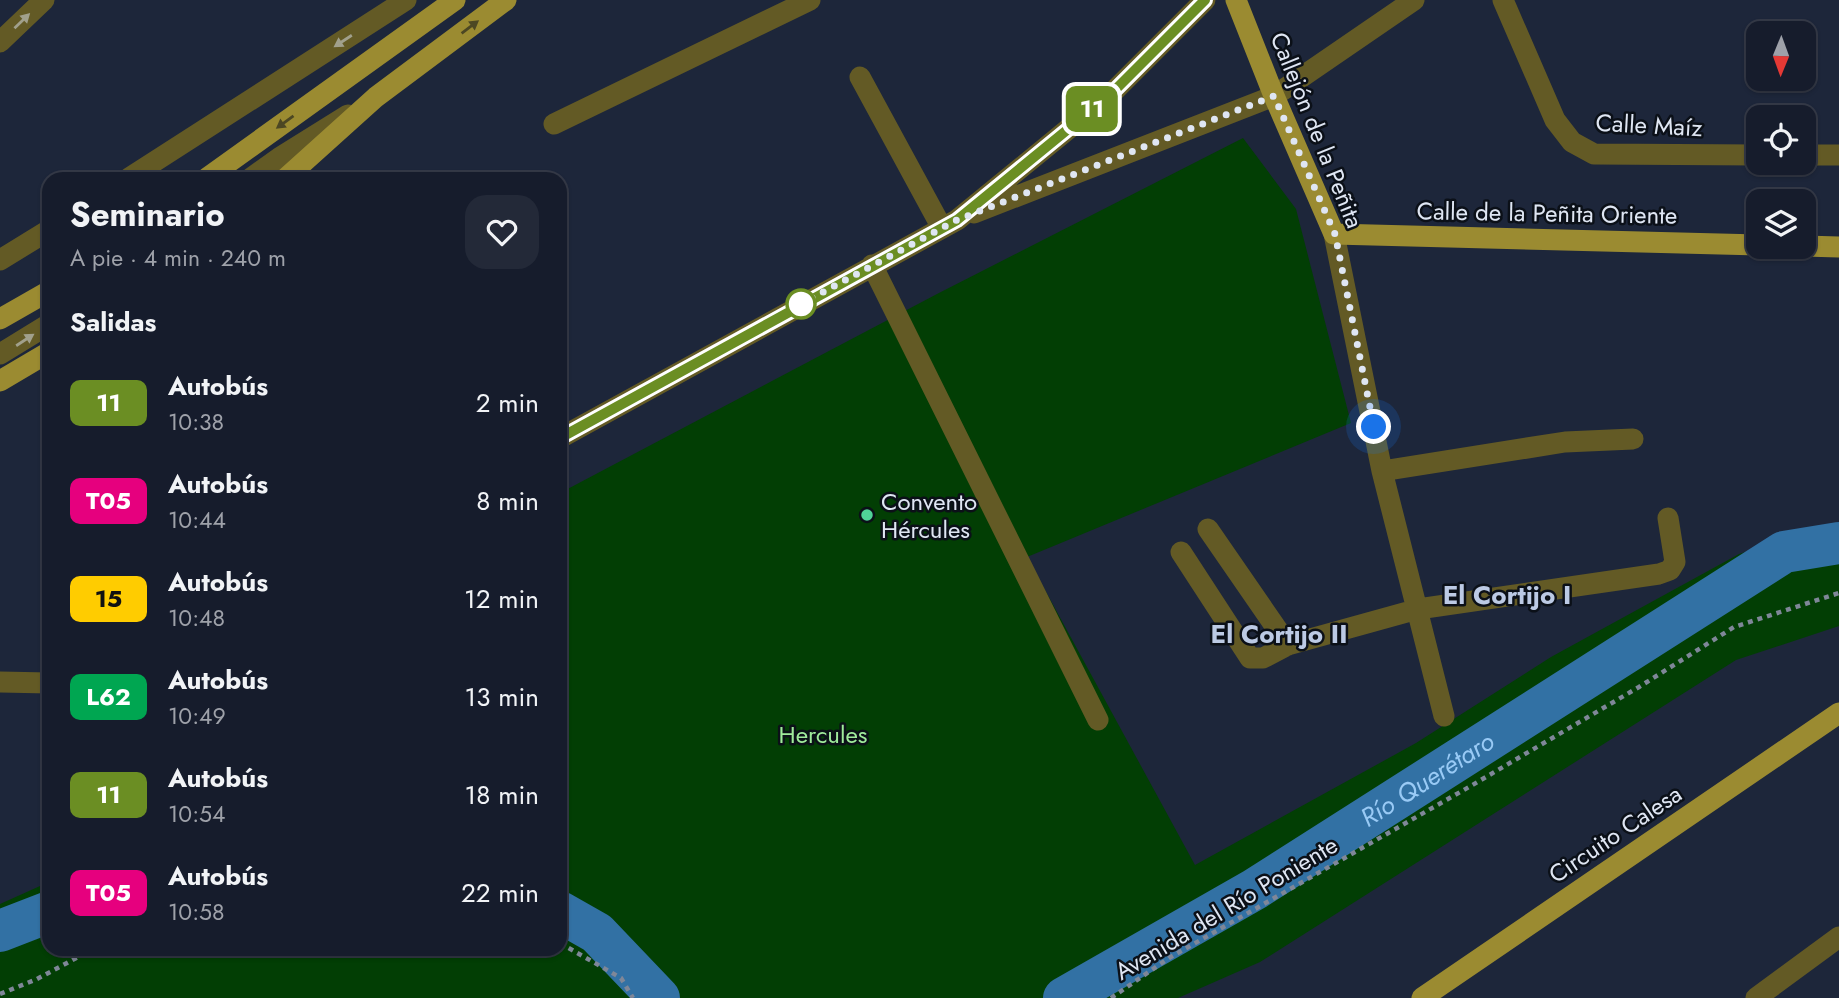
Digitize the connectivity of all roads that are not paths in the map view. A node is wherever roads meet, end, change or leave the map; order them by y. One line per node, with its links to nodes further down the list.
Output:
1 (44, 0): 10 (street, one-way to 1)
2 (406, 0): 18 (street, one-way to 18)
3 (456, 0): 19 (main road, one-way to 19)
4 (506, 0): 13 (main road, one-way to 4)
5 (810, 0): 14 (street)
6 (1205, 0): 22 (street)
7 (1236, 0): 12 (main road, Callejón de la Peñita)
8 (1414, 0): 12 (street)
9 (1503, 0): 15 (street, Calle Maíz)
10 (0, 42)
11 (860, 77): 22 (street)
12 (1274, 96): 22 (street); 24 (main road, Callejón de la Peñita)
13 (376, 97): 20 (street); 21 (main road)
14 (554, 124)
15 (1746, 155)
16 (1816, 155): 17 (street)
17 (1839, 155)
18 (138, 172)
19 (215, 172)
20 (259, 172)
21 (293, 172)
22 (949, 224): 29 (street)
23 (42, 234): 28 (street)
24 (1335, 234): 25 (main road, Calle de la Peñita Oriente); 38 (street, Callejón de la Peñita)
25 (1746, 245)
26 (1816, 246): 27 (main road)
27 (1839, 247)
28 (0, 260)
29 (872, 265): 36 (street); 48 (street)
30 (42, 295): 31 (main road)
31 (0, 319)
32 (42, 328): 33 (street, one-way to 32)
33 (0, 354)
34 (42, 356): 35 (main road)
35 (0, 381)
36 (567, 434)
37 (1633, 439): 38 (street)
38 (1382, 471): 42 (street, Callejón de la Peñita)
39 (1668, 518): 42 (street)
40 (1208, 528): 43 (street)
41 (1181, 552): 43 (street)
42 (1418, 609): 43 (street); 47 (street, Callejón de la Peñita)
43 (1288, 645)
44 (0, 682): 45 (street)
45 (42, 683)
46 (1839, 713): 50 (main road, Circuito Calesa)
47 (1444, 716)
48 (1098, 720)
49 (1839, 937): 51 (street)
50 (1422, 998)
51 (1756, 998)

